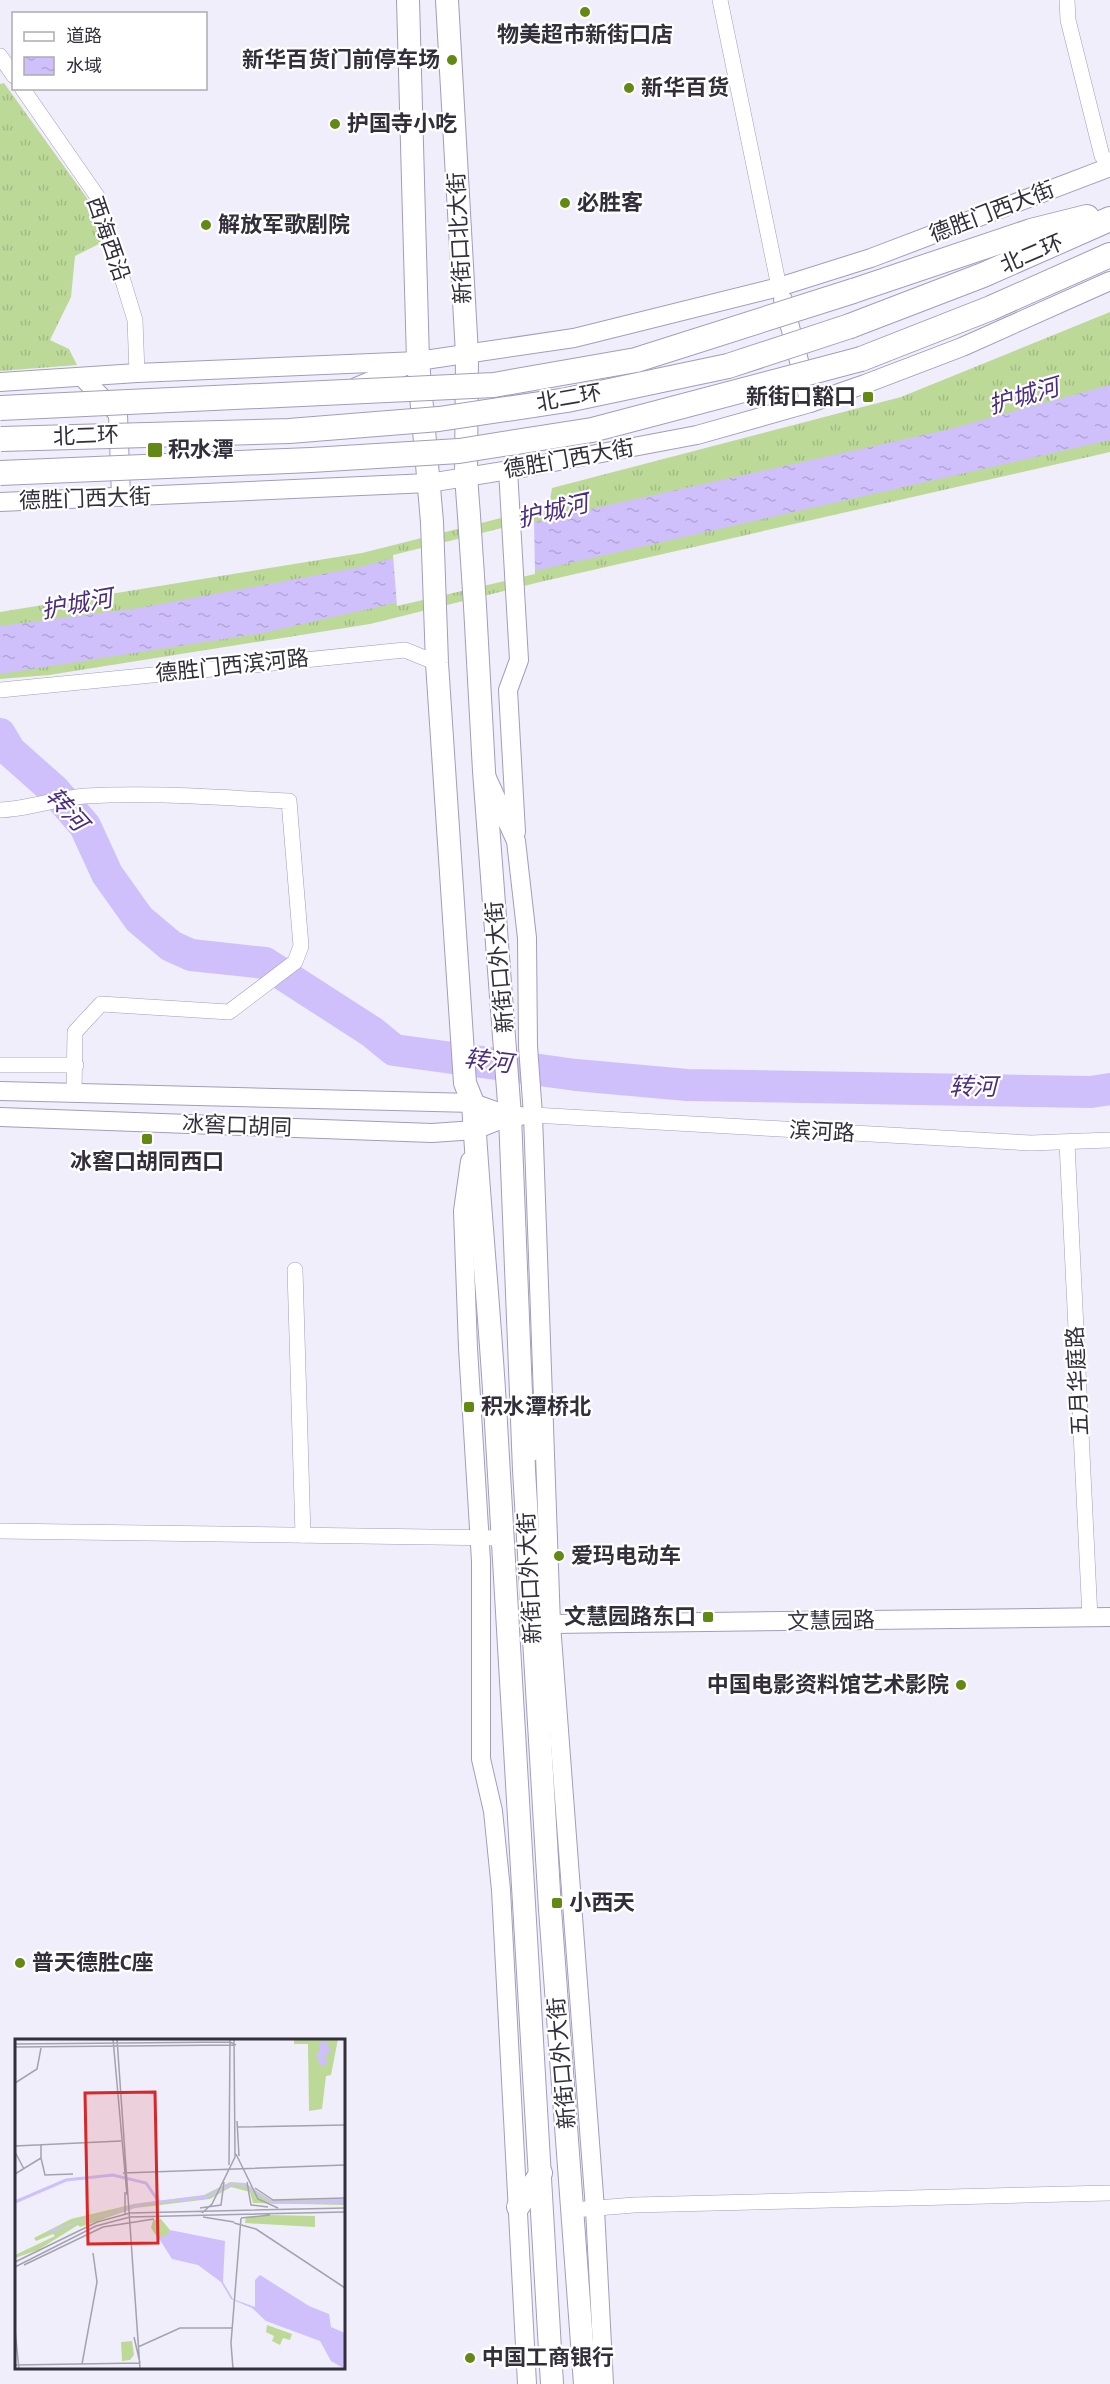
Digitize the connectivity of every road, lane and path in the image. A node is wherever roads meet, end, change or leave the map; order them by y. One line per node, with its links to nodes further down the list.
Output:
1 (408, 0): 15 (main road, 新街口北大街)
2 (447, 0): 14 (main road, 新街口北大街)
3 (720, 0): 13 (street)
4 (1067, 0): 8 (street)
5 (0, 56): 6 (street)
6 (12, 73)
7 (23, 90): 16 (street, 西海西沿)
8 (1110, 165): 13 (street, 德胜门西大街)
9 (1110, 211): 20 (highway, bridge)
10 (1110, 219): 23 (highway, 北二环, bridge)
11 (1110, 255): 25 (highway, 北二环, bridge)
12 (1110, 281): 19 (street, 德胜门西大街)
13 (779, 287): 14 (street, 德胜门西大街); 19 (street)
14 (466, 354): 15 (street, 德胜门西大街); 26 (main road, 新街口北大街)
15 (418, 361): 16 (street, 德胜门西大街); 21 (street, 德胜门西大街); 27 (main road, 新街口北大街)
16 (137, 373): 17 (street, 德胜门西大街)
17 (82, 376): 18 (street, 德胜门西大街); 21 (street)
18 (0, 382)
19 (810, 403): 24 (street, 德胜门西大街)
20 (0, 408)
21 (118, 414): 22 (street, 德胜门西大街); 28 (street)
22 (0, 420)
23 (0, 439)
24 (508, 470): 26 (street, 德胜门西大街); 34 (street, 新街口外大街)
25 (0, 473)
26 (466, 476): 27 (street, 德胜门西大街); 32 (main road, 新街口外大街, bridge)
27 (429, 483): 28 (street, 德胜门西大街); 30 (main road, 新街口外大街)
28 (121, 497): 29 (street, 德胜门西大街)
29 (0, 502)
30 (437, 663): 31 (street, 德胜门西滨河路); 41 (main road, 新街口外大街)
31 (0, 690)
32 (484, 771): 34 (street, 新街口外大街); 35 (main road, 新街口外大街)
33 (0, 810): 37 (street)
34 (516, 842): 35 (street, 新街口外大街)
35 (517, 1045): 38 (main road, 新街口外大街)
36 (0, 1065): 37 (street)
37 (76, 1065): 40 (street)
38 (520, 1087): 42 (main road, 新街口外大街); 43 (street, 新街口外大街)
39 (0, 1092): 40 (street, 冰窖口胡同)
40 (74, 1093): 41 (street, 冰窖口胡同)
41 (469, 1093): 42 (street, 冰窖口胡同); 45 (main road, 新街口外大街)
42 (510, 1116): 43 (street); 45 (street, 冰窖口胡同); 50 (main road, 新街口外大街)
43 (533, 1116): 47 (street, 滨河路); 49 (street, 新街口外大街)
44 (0, 1117): 45 (street, 冰窖口胡同)
45 (475, 1130): 53 (street, 新街口外大街); 54 (main road, 新街口外大街)
46 (1110, 1140): 47 (street, 滨河路)
47 (1067, 1143): 56 (street, 五月华庭路)
48 (295, 1270): 52 (street)
49 (544, 1401): 50 (main road); 57 (street, 新街口外大街)
50 (524, 1470): 61 (main road, 新街口外大街)
51 (0, 1531): 52 (street)
52 (303, 1535): 53 (street)
53 (479, 1538): 54 (street); 60 (street, 新街口外大街)
54 (502, 1538): 58 (main road, 新街口外大街)
55 (1110, 1617): 56 (street, 文慧园路)
56 (1090, 1618): 57 (street, 文慧园路)
57 (551, 1624): 61 (street, 新街口外大街)
58 (541, 2173): 60 (main road); 63 (main road, 新街口外大街)
59 (1110, 2193): 61 (street)
60 (518, 2208): 62 (street, 新街口外大街)
61 (584, 2209): 64 (main road, 新街口外大街); 65 (street, 新街口外大街)
62 (527, 2384)
63 (552, 2384)
64 (585, 2384)
65 (604, 2384)

